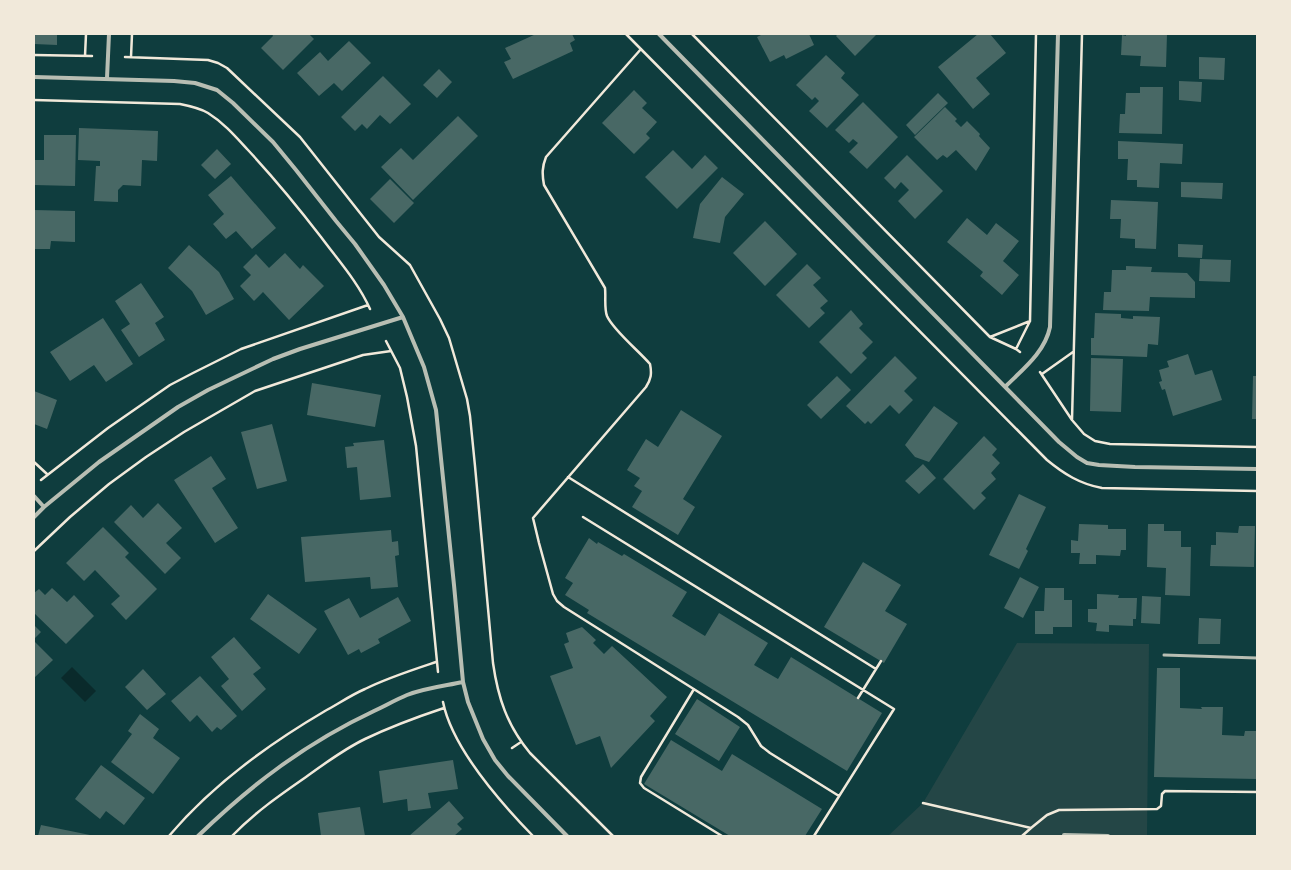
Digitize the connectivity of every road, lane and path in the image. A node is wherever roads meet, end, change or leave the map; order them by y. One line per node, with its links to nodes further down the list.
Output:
1 (86, 34): 11 (path)
2 (109, 34): 16 (street)
3 (132, 34): 14 (path)
4 (659, 34): 27 (street)
5 (692, 34): 21 (path)
6 (1036, 34): 20 (path)
7 (1058, 34): 27 (street)
8 (1082, 34): 25 (path)
9 (641, 49): 32 (path)
10 (34, 55): 11 (path)
11 (85, 56): 12 (path)
12 (92, 56)
13 (125, 57): 14 (path)
14 (131, 57): 51 (path)
15 (34, 77): 16 (street)
16 (107, 78): 19 (street)
17 (34, 100): 18 (path)
18 (370, 309)
19 (403, 318): 35 (street); 45 (street)
20 (1030, 321): 21 (path); 23 (path)
21 (990, 337): 23 (path)
22 (386, 342): 24 (path)
23 (1016, 349): 26 (path)
24 (391, 351): 38 (path); 41 (path)
25 (1074, 351): 28 (path); 28 (path)
26 (1020, 352)
27 (1006, 386): 31 (street)
28 (1072, 420): 29 (path)
29 (1257, 447)
30 (34, 462): 33 (path)
31 (1257, 469)
32 (568, 477): 43 (path); 46 (path)
33 (41, 480)
34 (34, 496): 35 (street)
35 (44, 507): 36 (street)
36 (34, 517)
37 (583, 517): 47 (path)
38 (34, 551)
39 (1164, 655): 40 (lane)
40 (1257, 658)
41 (436, 662): 44 (path); 60 (path)
42 (881, 662): 43 (path)
43 (876, 669): 47 (path)
44 (438, 672)
45 (463, 682): 61 (street); 64 (street)
46 (694, 689): 56 (path); 66 (path)
47 (863, 690): 48 (path); 56 (path)
48 (858, 698)
49 (443, 702): 50 (path)
50 (444, 708): 54 (path); 62 (path)
51 (521, 742): 52 (path); 65 (path)
52 (512, 748)
53 (484, 767): 54 (path)
54 (478, 772): 63 (path)
55 (1257, 792): 58 (path)
56 (839, 796): 67 (path)
57 (923, 803): 58 (path)
58 (1031, 828): 68 (path)
59 (1064, 835): 69 (street)
60 (168, 836)
61 (198, 836)
62 (232, 836)
63 (533, 836)
64 (567, 836)
65 (613, 836)
66 (722, 836)
67 (814, 836)
68 (1022, 836)
69 (1108, 836)

